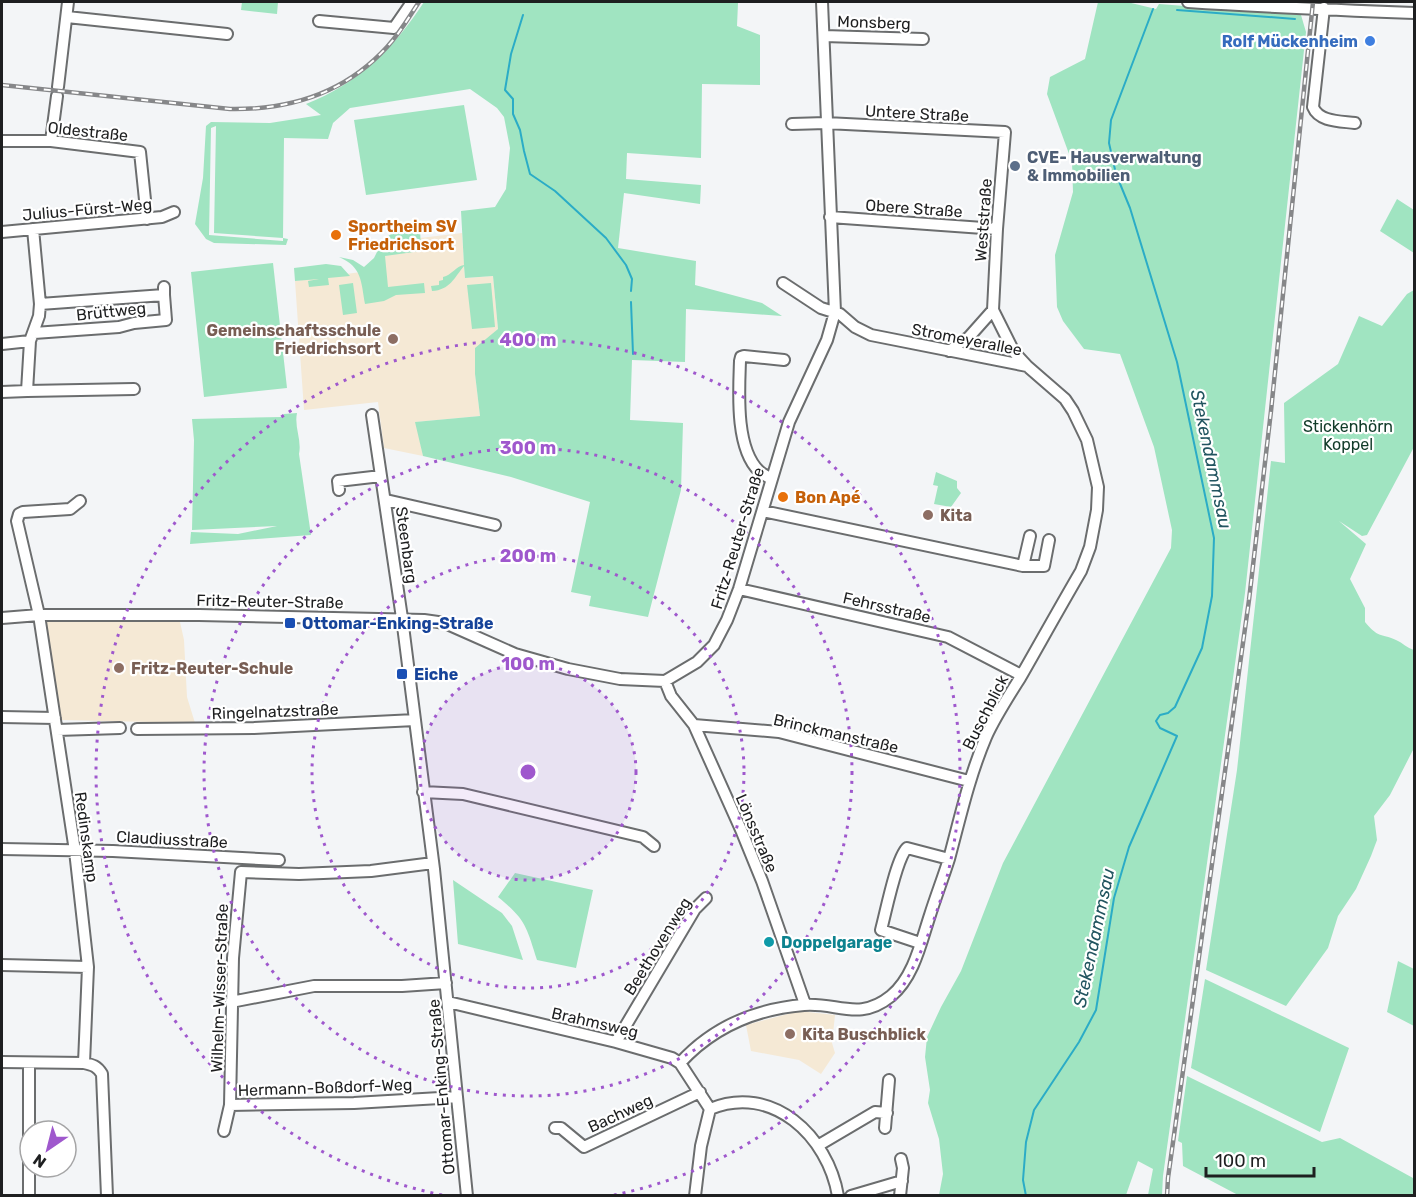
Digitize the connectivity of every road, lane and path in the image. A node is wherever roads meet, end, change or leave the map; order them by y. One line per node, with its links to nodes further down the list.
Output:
1 (68, 2): 7 (street)
2 (412, 2): 8 (street)
3 (822, 2): 10 (street, Fritz-Reuter-Straße)
4 (1188, 2): 5 (street)
5 (1327, 6): 6 (street); 13 (street)
6 (1414, 13)
7 (66, 17): 9 (street); 17 (street)
8 (319, 21)
9 (227, 34)
10 (824, 36): 11 (street, Monsberg); 12 (street, Fritz-Reuter-Straße)
11 (923, 39)
12 (826, 123): 14 (street, Untere Straße); 15 (street, Untere Straße); 19 (street, Fritz-Reuter-Straße)
13 (1355, 123)
14 (792, 124)
15 (1005, 132): 22 (street, Weststraße)
16 (2, 141): 17 (street, Oldestraße)
17 (51, 141): 20 (street, Oldestraße)
18 (174, 212): 20 (street, Julius-Fürst-Weg)
19 (830, 217): 22 (street, Obere Straße); 27 (street, Fritz-Reuter-Straße)
20 (147, 219): 21 (street, Julius-Fürst-Weg)
21 (33, 229): 23 (street, Julius-Fürst-Weg); 25 (street)
22 (996, 229): 26 (street, Weststraße)
23 (2, 232)
24 (783, 283): 27 (street, Stromeyerallee)
25 (40, 304): 28 (street); 28 (street, Brüttweg)
26 (993, 310): 30 (street); 32 (street, Weststraße)
27 (835, 312): 30 (street, Stromeyerallee); 38 (street, Fritz-Reuter-Straße)
28 (32, 337): 29 (street); 34 (street)
29 (2, 344)
30 (949, 351): 32 (street, Stromeyerallee)
31 (783, 360): 38 (street)
32 (1028, 366): 48 (street, Stromeyerallee)
33 (134, 389): 34 (street)
34 (27, 391): 35 (street)
35 (2, 392)
36 (372, 415): 37 (street, Steenbarg)
37 (381, 476): 39 (street); 40 (street, Steenbarg)
38 (771, 479): 42 (street, Fritz-Reuter-Straße)
39 (339, 490)
40 (386, 500): 43 (street); 51 (street, Steenbarg)
41 (80, 501): 49 (street, Redinskamp)
42 (763, 511): 46 (street); 47 (street, Fritz-Reuter-Straße)
43 (495, 525)
44 (1030, 536): 46 (street)
45 (1049, 540): 46 (street)
46 (1023, 566)
47 (739, 589): 52 (street, Fehrsstraße); 53 (street, Fritz-Reuter-Straße)
48 (1070, 589): 52 (street, Buschblick)
49 (39, 615): 50 (street, Fritz-Reuter-Straße); 51 (street, Fritz-Reuter-Straße); 55 (street, Redinskamp)
50 (2, 618)
51 (402, 618): 53 (street, Fritz-Reuter-Straße); 56 (street, Ottomar-Enking-Straße)
52 (1021, 675): 61 (street, Buschblick)
53 (665, 681): 57 (street, Lönsstraße)
54 (2, 717): 55 (street)
55 (55, 718): 60 (street, Redinskamp)
56 (415, 720): 59 (street, Ringelnatzstraße); 62 (street, Ottomar-Enking-Straße)
57 (694, 724): 61 (street, Brinckmanstraße); 76 (street, Lönsstraße)
58 (120, 728): 60 (street)
59 (137, 729)
60 (57, 730): 65 (street, Redinskamp)
61 (969, 781): 66 (street, Buschblick)
62 (423, 792): 63 (street); 67 (street, Ottomar-Enking-Straße)
63 (654, 846)
64 (2, 849): 65 (street, Claudiusstraße)
65 (75, 851): 68 (street, Claudiusstraße); 72 (street, Redinskamp)
66 (949, 859): 70 (street, Buschblick); 70 (street)
67 (433, 863): 68 (street); 73 (street, Ottomar-Enking-Straße)
68 (269, 873): 74 (street, Wilhelm-Wisser-Straße)
69 (706, 898): 77 (street, Beethovenweg)
70 (920, 943): 76 (street, Buschblick)
71 (2, 965): 72 (street)
72 (88, 967): 80 (street, Redinskamp)
73 (446, 983): 74 (street); 75 (street, Ottomar-Enking-Straße)
74 (231, 1002): 85 (street, Wilhelm-Wisser-Straße)
75 (448, 1002): 77 (street, Brahmsweg); 84 (street, Ottomar-Enking-Straße)
76 (805, 1004): 81 (street, Buschblick)
77 (616, 1042): 81 (street, Brahmsweg)
78 (2, 1062): 79 (street)
79 (30, 1063): 80 (street); 94 (street)
80 (84, 1063): 95 (street)
81 (680, 1063): 83 (street)
82 (889, 1080): 87 (street)
83 (700, 1092): 86 (street); 88 (street, Bachweg)
84 (457, 1097): 85 (street, Hermann-Boßdorf-Weg); 96 (street, Ottomar-Enking-Straße)
85 (230, 1105): 90 (street, Wilhelm-Wisser-Straße)
86 (710, 1109): 91 (street); 97 (street)
87 (887, 1113): 89 (street); 91 (street)
88 (555, 1128)
89 (885, 1128)
90 (224, 1131)
91 (819, 1145): 98 (street)
92 (901, 1159): 93 (street)
93 (902, 1181): 99 (street); 100 (street)
94 (29, 1196)
95 (107, 1196)
96 (467, 1196)
97 (695, 1196)
98 (838, 1196)
99 (851, 1196)
100 (900, 1196)

